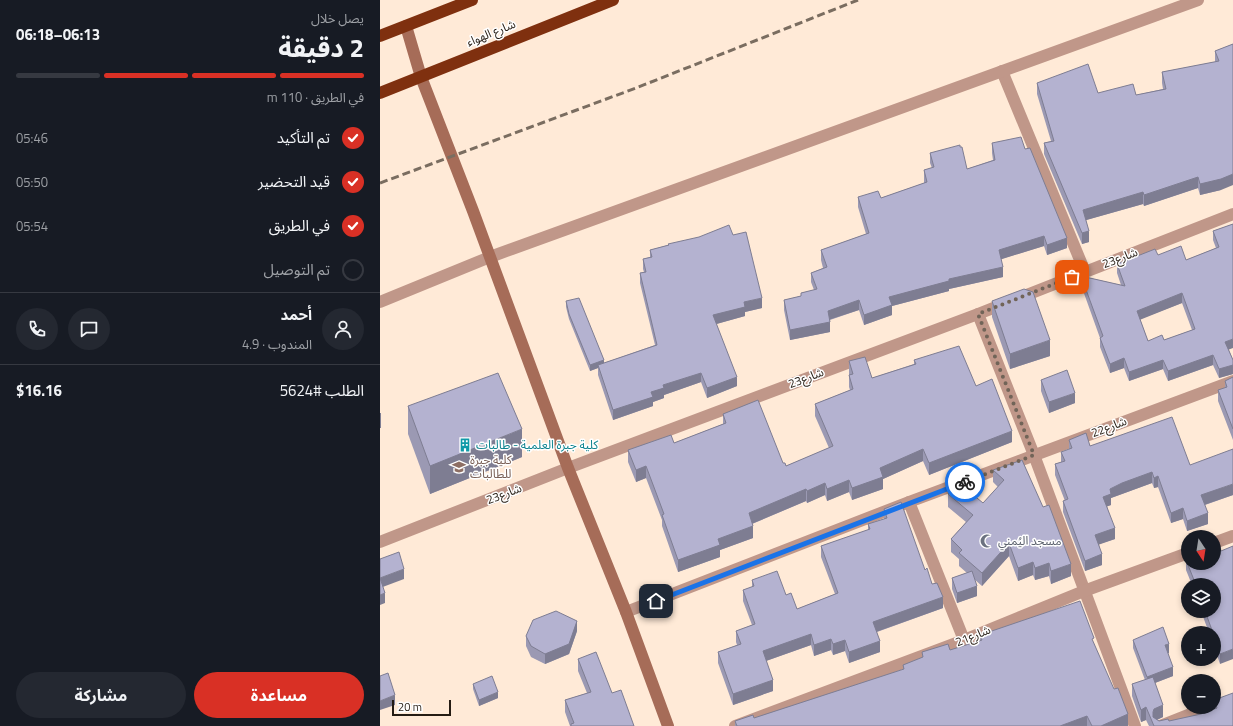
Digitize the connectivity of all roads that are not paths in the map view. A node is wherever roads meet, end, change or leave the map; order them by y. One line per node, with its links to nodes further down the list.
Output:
1 (472, 0): 4 (highway)
2 (613, 0): 7 (highway, شارع الهواء)
3 (1198, 0): 6 (street)
4 (406, 26): 5 (highway); 7 (street)
5 (380, 36)
6 (1002, 71): 10 (street); 11 (street)
7 (421, 76): 8 (highway, شارع الهواء); 10 (street)
8 (380, 92)
9 (1233, 214): 11 (street, شارع23)
10 (490, 257): 12 (street); 16 (street)
11 (1085, 272): 13 (street, شارع23)
12 (380, 302)
13 (978, 314): 15 (street); 16 (street, شارع23)
14 (1233, 381): 15 (street, شارع22)
15 (1034, 455): 17 (street, شارع22); 22 (street)
16 (568, 468): 20 (street, شارع23); 23 (street)
17 (909, 502): 23 (street, شارع22); 24 (street)
18 (1233, 536): 19 (street)
19 (1221, 540)
20 (380, 542)
21 (1181, 556): 22 (street, شارع21)
22 (1084, 591): 24 (street, شارع21); 28 (street)
23 (626, 612): 26 (street)
24 (964, 640): 27 (street, شارع21)
25 (1190, 714): 29 (street)
26 (668, 726)
27 (736, 726)
28 (1135, 726)
29 (1160, 726)

